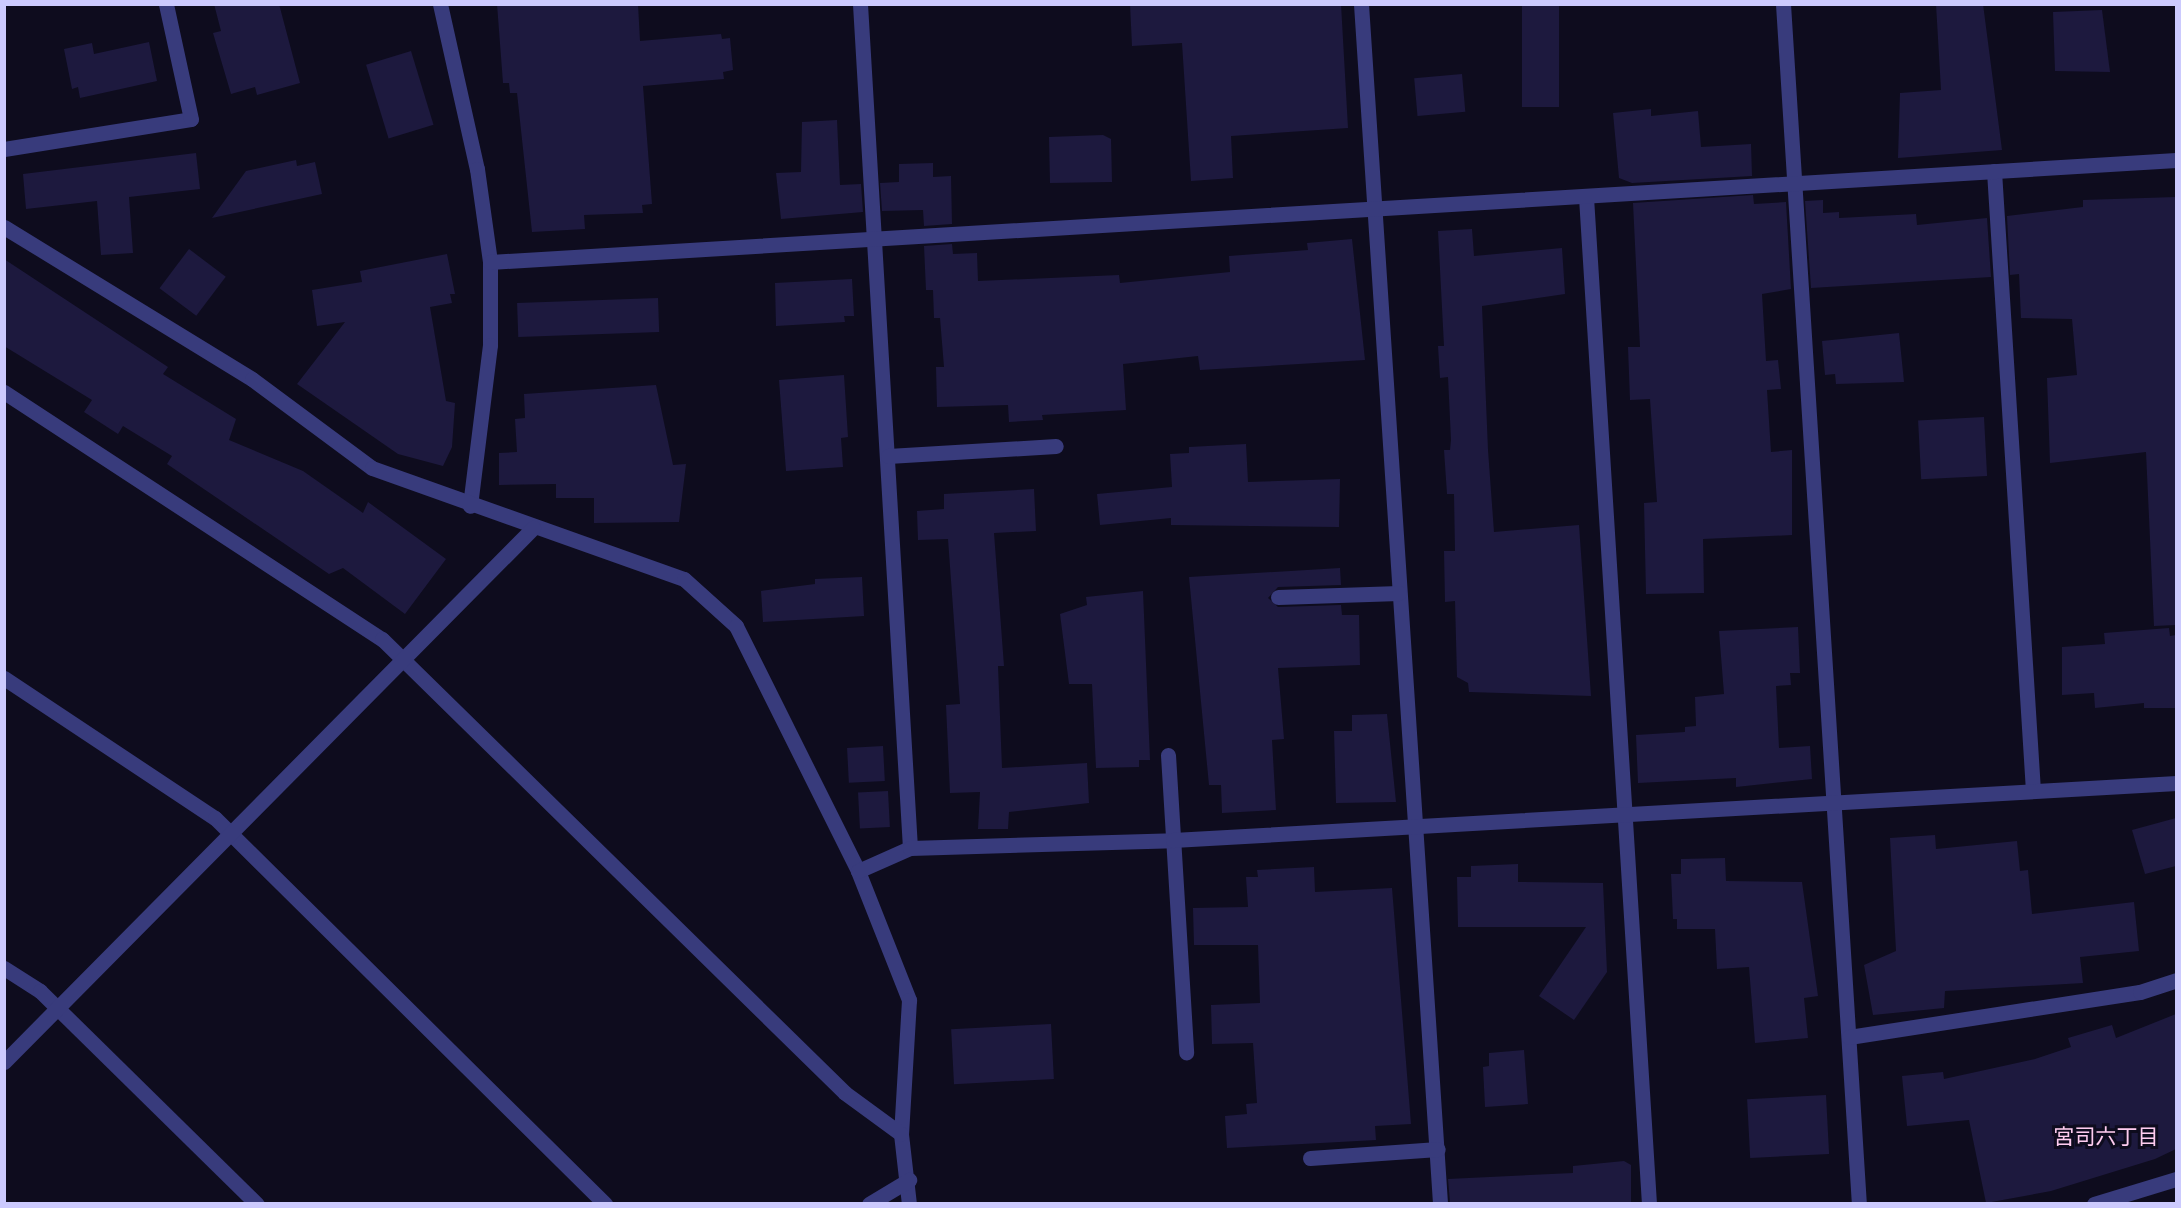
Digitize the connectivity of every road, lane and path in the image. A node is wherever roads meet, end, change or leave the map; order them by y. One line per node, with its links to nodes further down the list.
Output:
1 (166, 4): 6 (street)
2 (440, 4): 14 (street)
3 (860, 4): 13 (street)
4 (1362, 4): 11 (street)
5 (1783, 4): 9 (street)
6 (4, 149)
7 (2176, 160): 8 (street)
8 (1994, 171): 9 (street); 26 (street)
9 (1794, 186): 10 (street); 27 (street)
10 (1586, 197): 11 (street); 28 (street)
11 (1375, 210): 13 (street); 20 (street)
12 (4, 227): 18 (street)
13 (874, 238): 14 (street); 17 (street)
14 (490, 262): 18 (street)
15 (4, 392): 22 (street)
16 (1056, 446): 17 (street)
17 (888, 456): 32 (street)
18 (470, 506): 19 (street)
19 (532, 528): 22 (street); 33 (street)
20 (1399, 593): 21 (street); 29 (street)
21 (1278, 597)
22 (402, 658): 30 (street); 40 (street)
23 (4, 678): 30 (street)
24 (1168, 755): 31 (street)
25 (2176, 783): 26 (street)
26 (2033, 791): 27 (street)
27 (1835, 802): 28 (street); 37 (street)
28 (1624, 814): 29 (street); 50 (street)
29 (1416, 827): 31 (street); 41 (street)
30 (231, 834): 36 (street); 46 (street)
31 (1173, 840): 32 (street); 38 (street)
32 (910, 848): 33 (street)
33 (858, 871): 40 (street)
34 (4, 968): 36 (street)
35 (2176, 980): 37 (street)
36 (59, 1010): 39 (street); 45 (street)
37 (1849, 1037): 51 (street)
38 (1186, 1052)
39 (4, 1062)
40 (901, 1134): 44 (street)
41 (1438, 1149): 42 (street); 49 (street)
42 (1310, 1158)
43 (2176, 1179): 52 (street)
44 (909, 1180): 47 (street); 48 (street)
45 (257, 1203)
46 (605, 1203)
47 (869, 1203)
48 (909, 1203)
49 (1440, 1203)
50 (1649, 1203)
51 (1859, 1203)
52 (2094, 1203)

